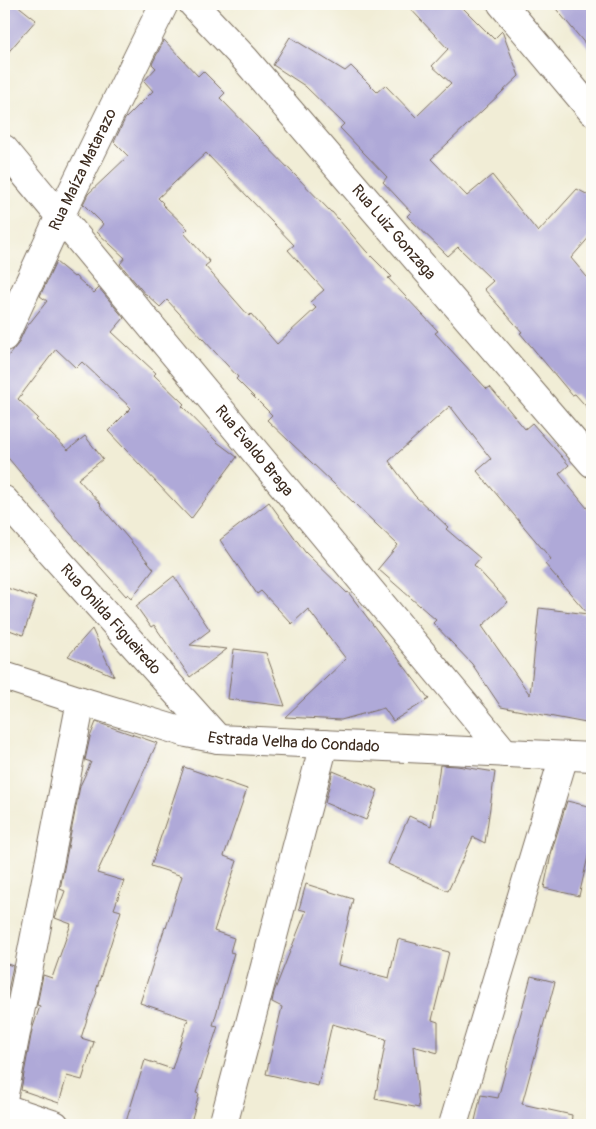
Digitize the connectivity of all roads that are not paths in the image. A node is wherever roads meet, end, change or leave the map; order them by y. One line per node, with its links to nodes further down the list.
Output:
1 (164, 4): 6 (street, Rua Maíza Matarazo)
2 (193, 4): 8 (street, Rua Luiz Gonzaga)
3 (502, 4): 4 (street)
4 (592, 111)
5 (4, 150): 6 (street, Rua Evaldo Braga)
6 (60, 216): 7 (street, Rua Maíza Matarazo); 14 (street, Rua Evaldo Braga)
7 (4, 337)
8 (592, 463)
9 (4, 500): 12 (street, Rua Onilda Figueiredo)
10 (4, 676): 11 (street, Estrada Velha do Condado)
11 (82, 701): 12 (street, Estrada Velha do Condado); 17 (street)
12 (218, 739): 13 (street, Estrada Velha do Condado)
13 (324, 744): 14 (street, Estrada Velha do Condado); 20 (street)
14 (505, 753): 15 (street, Estrada Velha do Condado)
15 (564, 756): 16 (street, Estrada Velha do Condado); 21 (street)
16 (592, 757)
17 (4, 1094)
18 (4, 1108): 19 (street)
19 (55, 1125)
20 (223, 1125)
21 (453, 1125)

